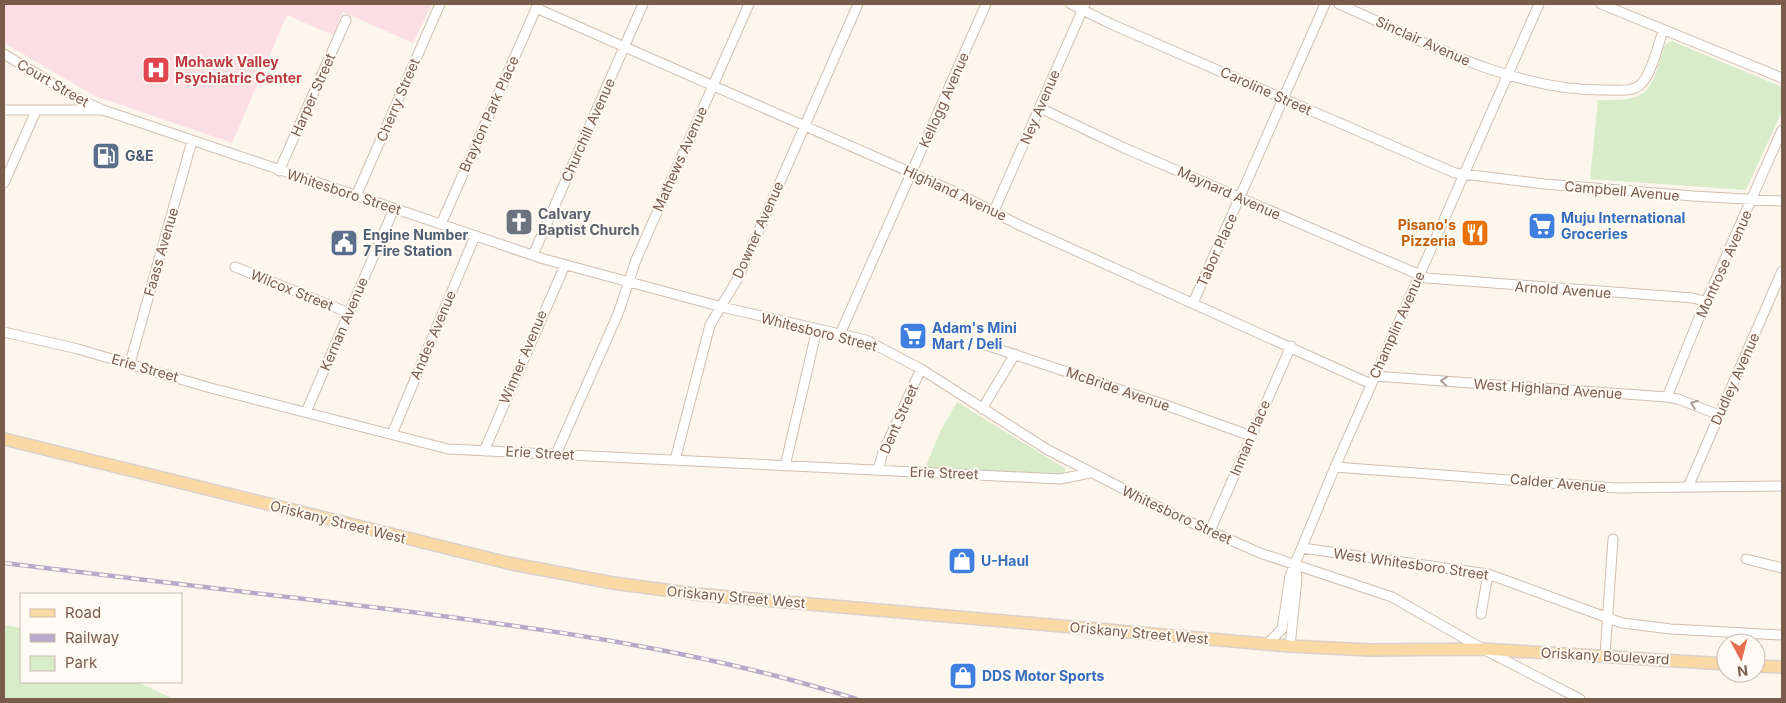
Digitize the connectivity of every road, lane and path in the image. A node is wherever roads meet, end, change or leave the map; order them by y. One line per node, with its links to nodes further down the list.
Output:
1 (440, 4): 32 (street, Cherry Street)
2 (643, 4): 15 (street, Churchill Avenue)
3 (749, 4): 19 (street, Mathews Avenue)
4 (858, 4): 25 (street, Downer Avenue)
5 (986, 4): 29 (street, Kellogg Avenue)
6 (1071, 4): 12 (street, Caroline Street)
7 (1325, 4): 20 (street, Tabor Place)
8 (1339, 4): 17 (street, Sinclair Avenue)
9 (1539, 4): 17 (street, Champlin Avenue)
10 (1601, 4): 14 (street)
11 (537, 6): 15 (street, Highland Avenue); 38 (street, Brayton Park Place)
12 (1084, 7): 20 (street, Caroline Street); 21 (street, Ney Avenue)
13 (346, 20): 28 (street, Harper Street)
14 (1663, 30): 17 (street, Sinclair Avenue); 18 (street)
15 (625, 46): 19 (street, Highland Avenue); 40 (street, Churchill Avenue)
16 (4, 54): 23 (street, Court Street)
17 (1508, 75): 30 (street, Champlin Avenue)
18 (1782, 78)
19 (712, 86): 25 (street, Highland Avenue); 45 (street, Mathews Avenue)
20 (1284, 99): 30 (street, Caroline Street); 33 (street, Tabor Place)
21 (1040, 108): 33 (street, Maynard Avenue); 37 (street, Ney Avenue)
22 (4, 110): 24 (street, Whitesboro Street)
23 (103, 110): 24 (street, Whitesboro Street); 27 (street, Whitesboro Street)
24 (36, 111): 31 (street)
25 (804, 126): 29 (street, Highland Avenue); 48 (street, Downer Avenue)
26 (1782, 130): 34 (street, Montrose Avenue)
27 (192, 141): 28 (street, Whitesboro Street); 56 (street, Faass Avenue)
28 (279, 171): 32 (street, Whitesboro Street)
29 (912, 172): 37 (street, Highland Avenue); 52 (street, Kellogg Avenue)
30 (1463, 175): 34 (street, Campbell Avenue); 44 (street, Champlin Avenue)
31 (4, 183)
32 (356, 196): 36 (street, Whitesboro Street)
33 (1240, 198): 44 (street, Maynard Avenue); 47 (street, Tabor Place)
34 (1753, 200): 35 (street, Campbell Avenue); 46 (street, Montrose Avenue)
35 (1782, 201)
36 (394, 209): 38 (street, Whitesboro Street); 49 (street, Kernan Avenue)
37 (994, 211): 47 (street, Highland Avenue)
38 (441, 224): 39 (street, Whitesboro Street)
39 (475, 236): 40 (street, Whitesboro Street); 63 (street, Andes Avenue)
40 (533, 256): 41 (street, Whitesboro Street)
41 (565, 265): 45 (street, Whitesboro Street); 66 (street, Winner Avenue)
42 (235, 267): 49 (street, Wilcox Street)
43 (1782, 274): 62 (street, Dudley Avenue)
44 (1419, 276): 46 (street, Arnold Avenue); 58 (street, Champlin Avenue)
45 (629, 283): 48 (street, Whitesboro Street); 67 (street, Mathews Avenue)
46 (1707, 302): 59 (street, Montrose Avenue)
47 (1193, 303): 54 (street, Highland Avenue)
48 (722, 307): 50 (street, Whitesboro Street); 68 (street, Downer Avenue)
49 (349, 313): 61 (street, Kernan Avenue)
50 (817, 329): 52 (street, Whitesboro Street); 69 (street)
51 (4, 332): 56 (street, Erie Street)
52 (840, 334): 57 (street, Whitesboro Street)
53 (984, 344): 55 (street, McBride Avenue)
54 (1290, 346): 58 (street, Highland Avenue); 64 (street, Inman Place)
55 (1015, 354): 60 (street); 64 (street, McBride Avenue)
56 (130, 363): 61 (street, Erie Street)
57 (921, 369): 60 (street, Whitesboro Street); 71 (street, Dent Street)
58 (1373, 380): 59 (street, West Highland Avenue, one-way to 58); 70 (street, Champlin Avenue)
59 (1668, 397): 62 (street, West Highland Avenue, one-way to 59)
60 (982, 409): 72 (street, Whitesboro Street)
61 (306, 412): 63 (street, Erie Street)
62 (1719, 415): 74 (street, Dudley Avenue)
63 (392, 434): 66 (street, Erie Street)
64 (1251, 436): 75 (street, Inman Place)
65 (4, 439): 85 (main road, Oriskany Street West)
66 (484, 451): 67 (street, Erie Street)
67 (556, 454): 68 (street, Erie Street)
68 (675, 460): 69 (street, Erie Street)
69 (786, 466): 71 (street, Erie Street)
70 (1334, 467): 74 (street, Calder Avenue); 77 (street, Champlin Avenue)
71 (878, 470): 72 (street, Erie Street)
72 (1090, 473): 75 (street, Whitesboro Street)
73 (1782, 486): 74 (street, Calder Avenue)
74 (1688, 487)
75 (1210, 531): 79 (street, Whitesboro Street)
76 (1613, 539): 83 (street)
77 (1302, 548): 79 (street, Champlin Avenue); 81 (street, West Whitesboro Street)
78 (1746, 559): 80 (street)
79 (1295, 565): 85 (street, Champlin Avenue); 86 (street, Champlin Avenue); 87 (street, Whitesboro Street)
80 (1782, 568)
81 (1488, 574): 82 (street); 83 (street, West Whitesboro Street)
82 (1481, 614)
83 (1608, 619): 84 (street, West Whitesboro Street); 88 (street)
84 (1782, 635)
85 (1267, 644): 86 (main road, Oriskany Street West)
86 (1290, 646): 87 (main road, Oriskany Street West)
87 (1483, 649): 88 (main road, Oriskany Boulevard); 92 (street, Whitesboro Street)
88 (1605, 655): 89 (main road, Oriskany Boulevard)
89 (1716, 663)
90 (1766, 666): 91 (main road)
91 (1782, 667)
92 (1580, 699)

